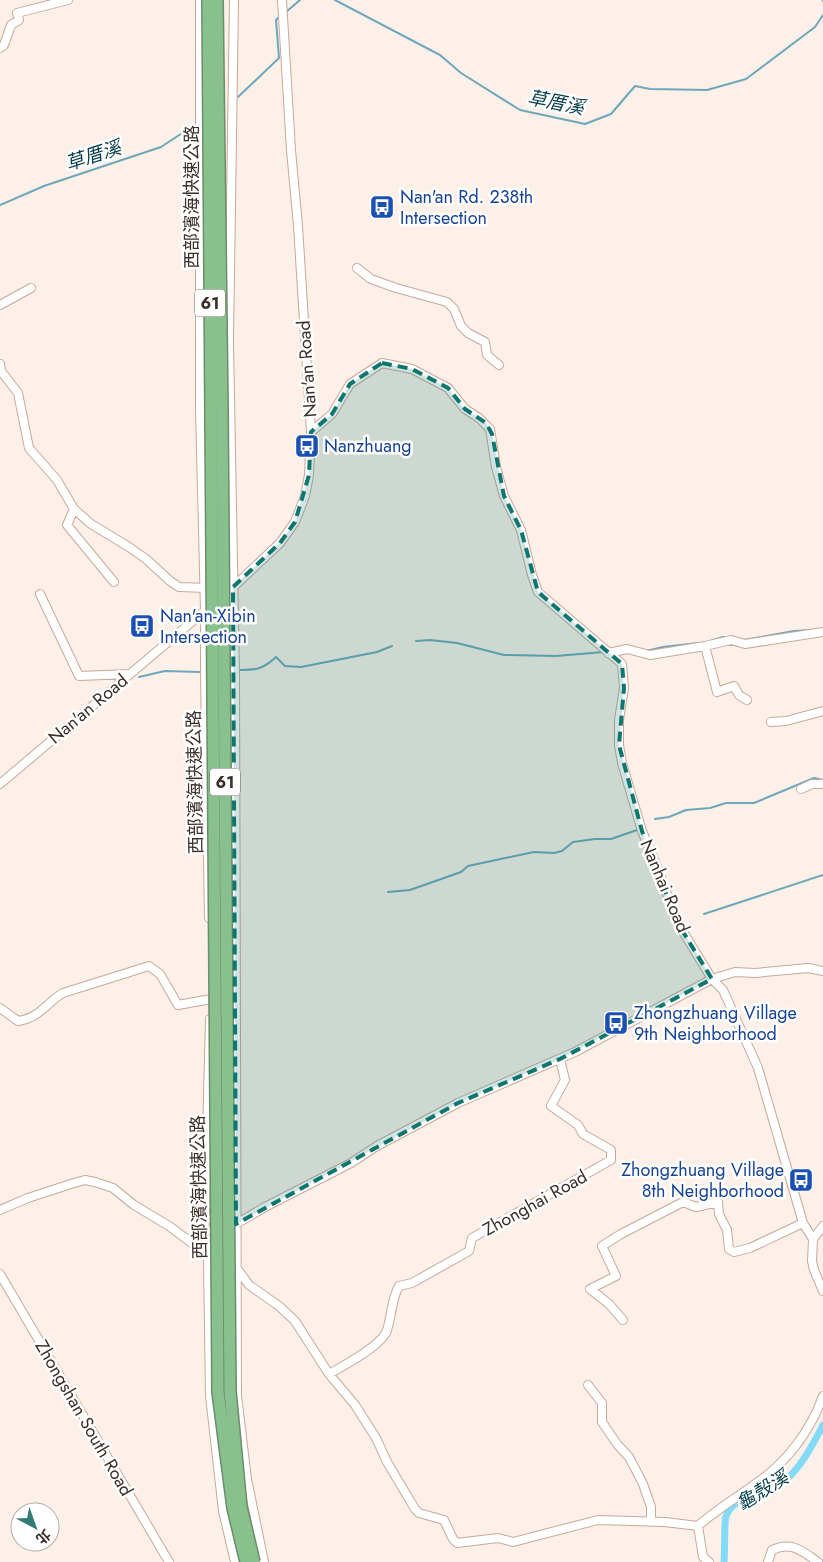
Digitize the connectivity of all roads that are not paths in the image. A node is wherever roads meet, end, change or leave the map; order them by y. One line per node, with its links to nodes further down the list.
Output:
1 (68, 0): 7 (street)
2 (200, 0): 17 (street)
3 (208, 0): 52 (highway, 西部濱海快速公路 / 61, bridge)
4 (217, 0): 53 (highway, 西部濱海快速公路 / 61, bridge)
5 (234, 0): 16 (street)
6 (282, 0): 13 (street, Nan'an Road)
7 (0, 48)
8 (357, 268): 12 (street)
9 (31, 288): 10 (street)
10 (0, 305)
11 (0, 364): 14 (street)
12 (499, 365)
13 (310, 432): 16 (street, Nan'an Road); 22 (street, Nanhai Road)
14 (74, 509): 15 (street); 17 (street)
15 (114, 582)
16 (233, 587): 17 (street); 19 (street, Nan'an Road); 37 (street)
17 (205, 588): 19 (street)
18 (40, 594): 23 (street)
19 (206, 610): 23 (street, Nan'an Road); 32 (street)
20 (823, 632): 21 (street)
21 (705, 646): 22 (street); 24 (street)
22 (608, 653): 31 (street, Nanhai Road)
23 (129, 674): 27 (street, Nan'an Road)
24 (746, 700)
25 (823, 711): 26 (street)
26 (771, 722)
27 (0, 784)
28 (823, 784): 29 (street)
29 (801, 789)
30 (823, 971): 31 (street)
31 (712, 979): 34 (street); 36 (street, Nanhai Road)
32 (210, 998): 33 (street); 40 (street)
33 (0, 1008)
34 (560, 1059): 37 (street); 45 (street, Zhonghai Road)
35 (0, 1210): 40 (street)
36 (803, 1223): 39 (street, Nanhai Road); 44 (street)
37 (236, 1224): 40 (street); 41 (street)
38 (823, 1226): 39 (street)
39 (813, 1240): 43 (street, Nanhai Road)
40 (204, 1252): 41 (street); 51 (street)
41 (236, 1267): 45 (street); 54 (street)
42 (0, 1274): 50 (street, Zhongshan South Road)
43 (823, 1291)
44 (623, 1320)
45 (329, 1374): 48 (street)
46 (588, 1385): 48 (street)
47 (823, 1396): 49 (street)
48 (651, 1522): 49 (street)
49 (698, 1526): 55 (street)
50 (169, 1562)
51 (235, 1562)
52 (246, 1562)
53 (254, 1562)
54 (264, 1562)
55 (709, 1562)
56 (768, 1562): 57 (street)
57 (818, 1562)

